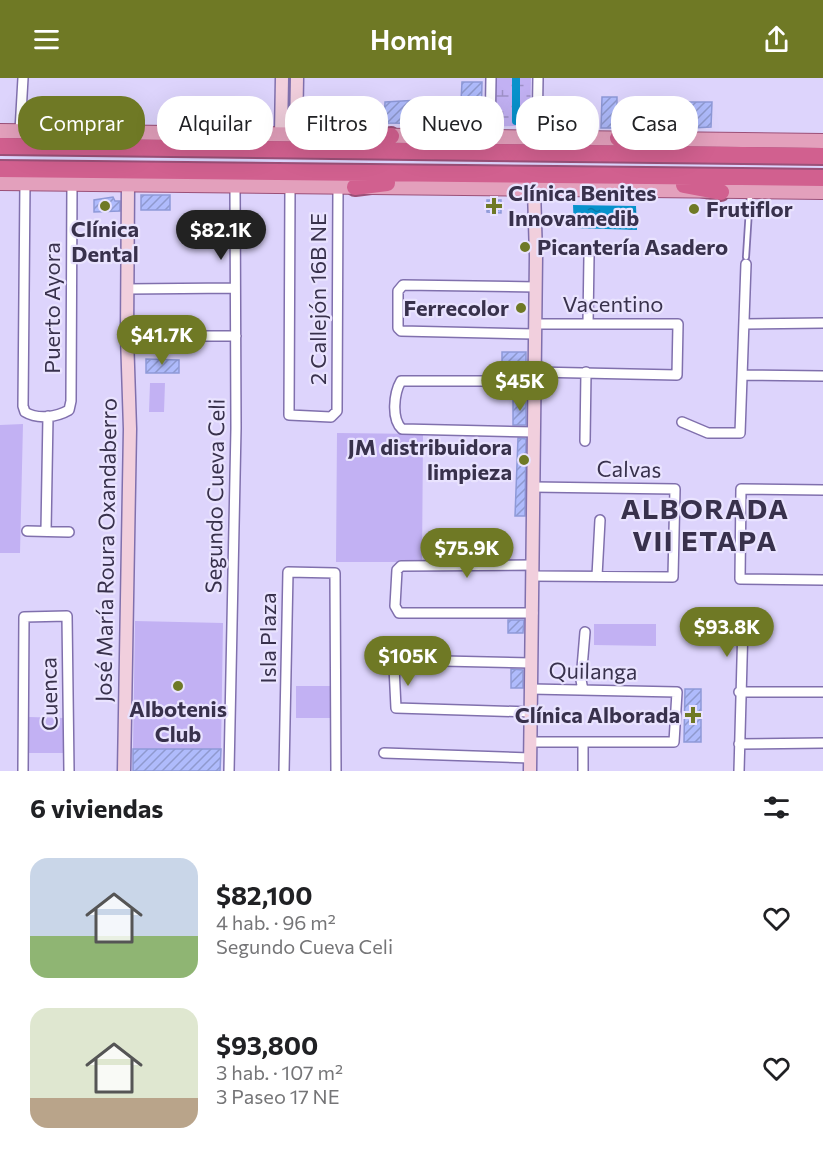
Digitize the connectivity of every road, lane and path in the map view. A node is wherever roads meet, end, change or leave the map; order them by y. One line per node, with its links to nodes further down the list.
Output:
1 (23, 78): 6 (street)
2 (282, 78): 13 (street)
3 (297, 78): 7 (street)
4 (491, 78): 8 (street)
5 (538, 78): 9 (street)
6 (22, 96)
7 (297, 96)
8 (490, 96)
9 (538, 96)
10 (0, 131): 11 (main road)
11 (18, 131)
12 (145, 133): 13 (main road)
13 (281, 135): 14 (main road)
14 (285, 135)
15 (388, 136): 16 (main road)
16 (391, 136): 17 (main road); 22 (highway)
17 (400, 136)
18 (698, 139): 19 (main road)
19 (823, 141)
20 (0, 146): 22 (highway)
21 (673, 150): 23 (highway)
22 (332, 151): 23 (highway)
23 (691, 154): 24 (highway)
24 (823, 156)
25 (0, 169): 26 (highway)
26 (438, 175): 27 (highway); 35 (highway)
27 (651, 178): 28 (highway); 37 (highway)
28 (823, 178)
29 (0, 183): 30 (main road)
30 (25, 183): 31 (main road); 55 (street, Puerto Ayora)
31 (72, 184): 32 (main road); 55 (street, Puerto Ayora)
32 (128, 185): 33 (main road); 44 (street, José María Roura Oxandaberro)
33 (235, 186): 34 (main road); 43 (street, Segundo Cueva Celi)
34 (290, 187): 35 (main road); 35 (street, 2 Callejón 16B NE)
35 (347, 188): 36 (main road)
36 (534, 190): 37 (main road); 42 (street)
37 (721, 192): 38 (main road)
38 (750, 192): 39 (main road); 41 (lane)
39 (823, 192)
40 (589, 256): 45 (street)
41 (746, 260): 46 (street)
42 (536, 287): 48 (street); 48 (street, Vacentino)
43 (235, 288): 44 (street); 50 (street, Segundo Cueva Celi)
44 (127, 290): 49 (street, José María Roura Oxandaberro)
45 (588, 323): 48 (street, Vacentino); 51 (street, Vacentino)
46 (745, 324): 47 (street); 52 (street)
47 (823, 324)
48 (536, 329): 54 (street)
49 (127, 336): 50 (street); 85 (street, José María Roura Oxandaberro)
50 (236, 336): 86 (street, Segundo Cueva Celi)
51 (586, 372): 54 (street, Vacentino); 58 (street)
52 (743, 375): 53 (street); 56 (street)
53 (823, 376)
54 (535, 377): 57 (street); 57 (street, Vacentino)
55 (48, 416): 63 (street)
56 (682, 422)
57 (534, 432): 59 (street)
58 (585, 441)
59 (533, 487): 65 (street); 66 (street, Calvas)
60 (823, 490): 67 (street)
61 (600, 520): 66 (street)
62 (27, 531): 63 (street)
63 (46, 531): 64 (street)
64 (69, 532)
65 (533, 571): 66 (street, Calvas); 68 (street); 68 (street, Calvas)
66 (597, 576)
67 (823, 580)
68 (533, 613): 71 (street)
69 (743, 624): 74 (street)
70 (585, 632): 73 (street)
71 (531, 663): 72 (street); 76 (street)
72 (531, 689): 73 (street, Quilanga); 76 (street)
73 (583, 690): 78 (street, Quilanga)
74 (739, 692): 75 (street); 80 (street)
75 (823, 692)
76 (531, 712): 77 (street)
77 (530, 741): 78 (street, Quilanga); 82 (street)
78 (583, 742): 90 (street)
79 (823, 743): 80 (street)
80 (739, 744): 91 (street)
81 (384, 753): 82 (street)
82 (530, 758): 89 (street)
83 (22, 771): 84 (street, Cuenca)
84 (69, 771)
85 (124, 771)
86 (229, 771)
87 (284, 771): 88 (street, Isla Plaza)
88 (336, 771)
89 (530, 771)
90 (583, 771)
91 (739, 771)

